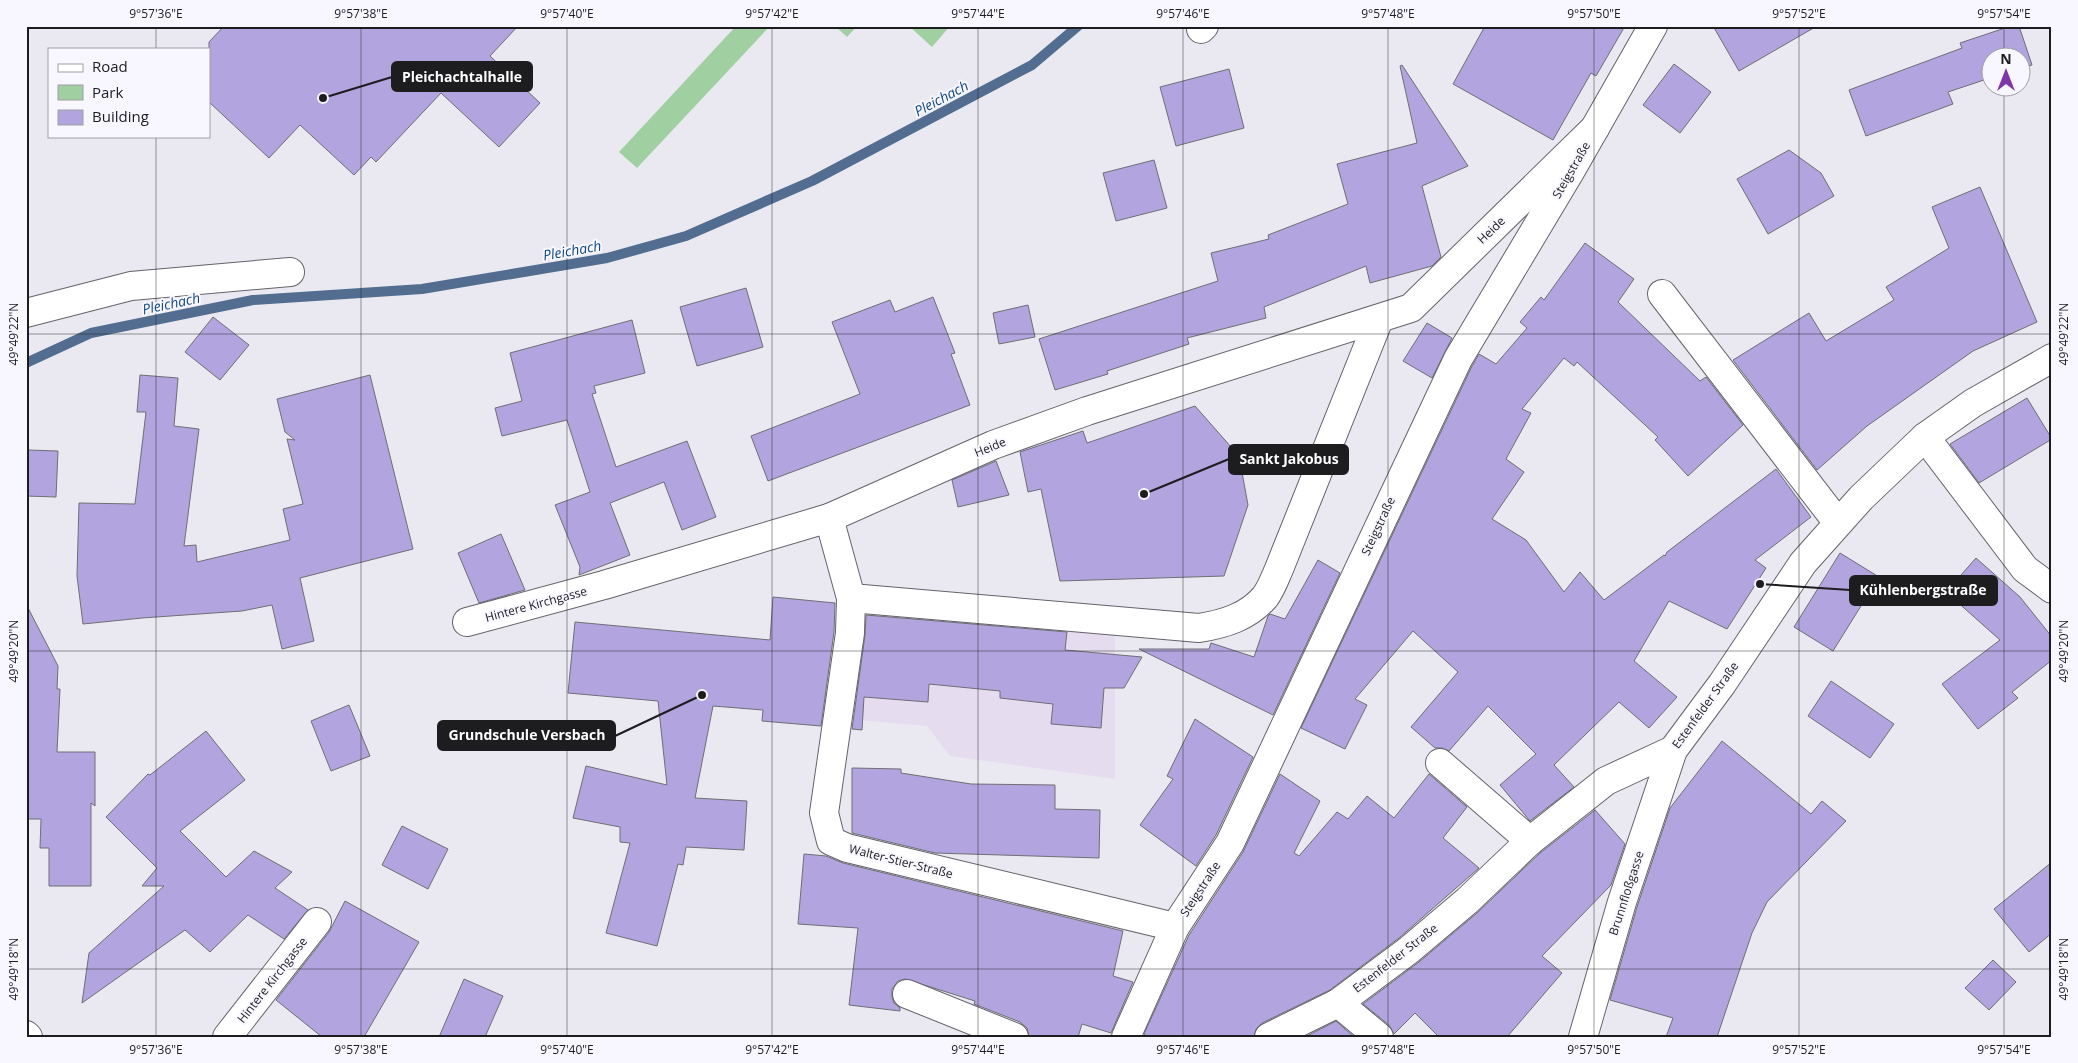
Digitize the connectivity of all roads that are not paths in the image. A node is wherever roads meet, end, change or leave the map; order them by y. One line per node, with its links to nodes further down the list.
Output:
1 (1653, 26): 2 (street, Steigstraße)
2 (1595, 128): 6 (street, Heide); 19 (street, Steigstraße)
3 (290, 272): 5 (street)
4 (1662, 294): 10 (street)
5 (26, 313)
6 (1379, 318): 9 (street, Heide); 13 (street)
7 (2052, 358): 8 (street, Estenfelder Straße)
8 (1925, 437): 10 (street, Estenfelder Straße); 12 (street)
9 (829, 518): 11 (street, Heide); 13 (street, Walter-Stier-Straße)
10 (1838, 522): 15 (street, Estenfelder Straße)
11 (604, 585): 14 (street, Hintere Kirchgasse)
12 (2052, 589)
13 (851, 598): 19 (street, Walter-Stier-Straße)
14 (467, 622)
15 (1673, 750): 17 (street, Estenfelder Straße); 27 (street, Brunnfloßgasse)
16 (1440, 763): 17 (street)
17 (1530, 841): 21 (street, Estenfelder Straße)
18 (317, 922): 22 (street, Hintere Kirchgasse)
19 (1175, 927): 24 (street, Steigstraße)
20 (907, 994): 23 (street)
21 (1338, 1003): 25 (street, Estenfelder Straße); 26 (street)
22 (227, 1037)
23 (1014, 1037)
24 (1126, 1037)
25 (1269, 1037)
26 (1379, 1037)
27 (1582, 1037)

